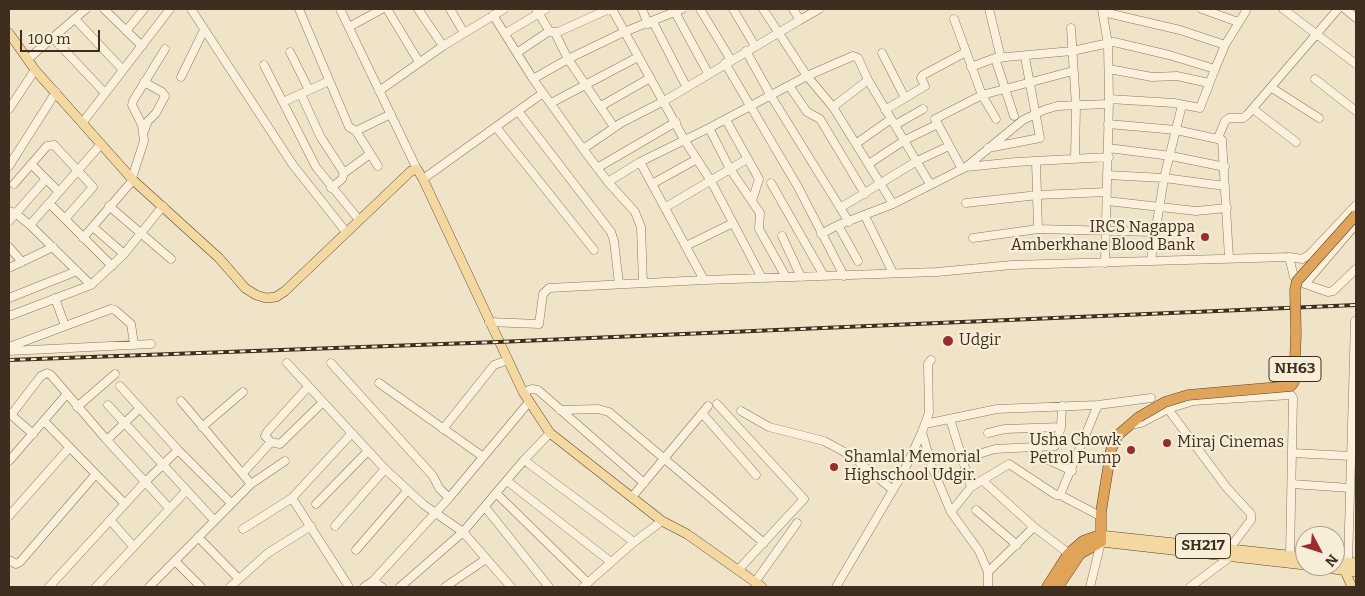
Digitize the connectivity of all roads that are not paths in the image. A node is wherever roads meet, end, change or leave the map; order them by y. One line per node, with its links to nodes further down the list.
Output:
1 (86, 9): 31 (street)
2 (104, 9): 39 (street)
3 (144, 9): 39 (street)
4 (170, 9): 50 (street)
5 (191, 9): 38 (street)
6 (298, 9): 82 (street)
7 (340, 9): 36 (street)
8 (382, 9): 36 (street)
9 (387, 9): 66 (street)
10 (418, 9): 51 (street)
11 (450, 9): 43 (street)
12 (504, 9): 29 (street)
13 (611, 9): 40 (street); 41 (street)
14 (642, 9): 35 (street)
15 (700, 9): 65 (street)
16 (733, 9): 52 (street)
17 (763, 9): 45 (street)
18 (793, 9): 33 (street)
19 (819, 9): 33 (street)
20 (989, 9): 63 (street)
21 (1202, 9): 34 (street)
22 (1244, 9): 34 (street)
23 (1283, 9): 46 (street)
24 (1335, 9): 46 (street)
25 (1345, 9): 30 (street)
26 (540, 10): 40 (street); 44 (street)
27 (678, 10): 35 (street); 75 (street)
28 (1102, 10): 48 (street); 49 (street)
29 (493, 15): 43 (street); 44 (street)
30 (1356, 18)
31 (75, 19): 47 (street); 73 (street)
32 (954, 19): 58 (street)
33 (800, 20): 45 (street)
34 (1238, 22): 49 (street)
35 (650, 23): 41 (street); 87 (street)
36 (349, 27): 91 (street)
37 (1071, 28): 55 (street)
38 (204, 30): 77 (street); 205 (street)
39 (126, 31): 50 (street)
40 (552, 32): 57 (street); 62 (street)
41 (624, 32): 60 (street); 62 (street)
42 (9, 33): 64 (main road)
43 (464, 33): 51 (street)
44 (506, 33): 57 (street)
45 (778, 33): 52 (street); 76 (street)
46 (1317, 35): 67 (street); 90 (street)
47 (53, 38): 64 (street); 94 (street)
48 (1108, 44): 55 (street); 70 (street); 71 (street)
49 (1225, 45): 71 (street)
50 (142, 46): 73 (street)
51 (443, 46): 66 (street)
52 (755, 46): 54 (street)
53 (164, 49): 84 (street)
54 (746, 50): 65 (street); 97 (street)
55 (1072, 50): 61 (street); 74 (street)
56 (290, 52): 93 (street)
57 (518, 52): 79 (street)
58 (966, 52): 69 (street); 98 (street)
59 (882, 53): 98 (street)
60 (638, 57): 78 (street); 86 (street)
61 (1025, 57): 63 (street); 83 (street)
62 (568, 58): 79 (street); 86 (street)
63 (998, 58): 69 (street); 89 (street)
64 (28, 59): 72 (main road)
65 (728, 61): 75 (street); 105 (street)
66 (419, 62): 91 (street)
67 (1356, 64)
68 (264, 65): 101 (street)
69 (971, 67): 96 (street)
70 (1109, 69): 85 (street); 100 (street)
71 (1215, 69): 85 (street)
72 (35, 70): 92 (main road); 108 (street)
73 (123, 70): 94 (street)
74 (1073, 71): 83 (street); 106 (street)
75 (708, 73): 87 (street)
76 (807, 76): 81 (street); 88 (street); 107 (street)
77 (182, 78)
78 (650, 78): 99 (street); 104 (street)
79 (533, 79): 95 (street)
80 (1315, 79): 113 (street)
81 (868, 80): 107 (street); 111 (street)
82 (329, 81): 93 (street); 130 (street)
83 (1030, 81): 89 (street); 114 (street)
84 (144, 82): 129 (street); 129 (street)
85 (1209, 82): 103 (street)
86 (587, 85): 102 (street); 104 (street)
87 (686, 86): 99 (street)
88 (790, 87): 97 (street); 177 (street)
89 (1005, 88): 96 (street); 116 (street)
90 (1272, 88): 110 (street); 117 (street)
91 (379, 90): 115 (street)
92 (56, 92): 120 (main road); 152 (street)
93 (305, 92): 101 (street); 160 (street)
94 (105, 93): 120 (street)
95 (543, 93): 102 (street); 112 (street)
96 (982, 94): 118 (street); 123 (street)
97 (772, 96): 105 (street); 189 (street)
98 (905, 98): 111 (street)
99 (664, 101): 121 (street); 126 (street)
100 (1109, 101): 103 (street); 106 (street); 124 (street)
101 (283, 102): 174 (street)
102 (551, 103): 138 (street)
103 (1182, 105): 128 (street)
104 (601, 106): 126 (street)
105 (751, 106): 119 (street); 208 (street)
106 (1076, 106): 114 (street); 144 (street)
107 (833, 107): 135 (street)
108 (9, 109)
109 (923, 109): 122 (street)
110 (1253, 109): 131 (street); 134 (street)
111 (886, 110): 122 (street)
112 (518, 111): 125 (street); 236 (street)
113 (1356, 111)
114 (1037, 113): 139 (street); 139 (street)
115 (391, 114): 130 (street); 157 (street)
116 (1014, 116)
117 (1318, 118)
118 (996, 119)
119 (726, 120): 127 (street); 146 (street)
120 (83, 122): 136 (main road)
121 (676, 122): 132 (street); 155 (street)
122 (893, 122): 133 (street); 135 (street)
123 (938, 124): 133 (street); 137 (street)
124 (1108, 124): 128 (street); 140 (street)
125 (496, 127): 165 (street); 215 (street)
126 (614, 128): 138 (street)
127 (709, 128): 132 (street); 158 (street)
128 (1176, 130): 131 (street); 142 (street)
129 (144, 131): 164 (street)
130 (356, 131): 141 (street)
131 (1218, 138): 154 (street)
132 (685, 140): 145 (street); 149 (street)
133 (905, 140): 148 (street); 150 (street)
134 (1296, 142)
135 (857, 143): 150 (street)
136 (101, 144): 159 (street); 164 (main road)
137 (950, 146): 148 (street); 156 (street)
138 (582, 148): 155 (street)
139 (988, 148): 156 (street)
140 (1108, 148): 142 (street); 143 (street)
141 (370, 154): 153 (street); 160 (street)
142 (1171, 156): 154 (street); 162 (street)
143 (1109, 157): 144 (street); 161 (street)
144 (1075, 158): 147 (street)
145 (697, 159): 166 (street); 170 (street)
146 (747, 159): 158 (street); 179 (street)
147 (1036, 160): 156 (street); 178 (street)
148 (918, 161): 171 (street); 172 (street)
149 (640, 162): 167 (street); 170 (street)
150 (870, 163): 171 (street)
151 (31, 164): 159 (street); 163 (street); 169 (street)
152 (9, 166)
153 (378, 166)
154 (1225, 167): 173 (street)
155 (597, 168): 167 (street)
156 (964, 168): 172 (street)
157 (416, 169): 165 (main road); 195 (main road)
158 (730, 169): 166 (street); 179 (street)
159 (78, 170): 175 (street); 194 (street)
160 (344, 173): 174 (street)
161 (1106, 176): 162 (street); 176 (street)
162 (1164, 178): 173 (street); 187 (street)
163 (46, 179): 175 (street); 191 (street)
164 (133, 179): 185 (street); 186 (main road)
165 (423, 179): 243 (main road)
166 (711, 181): 188 (street); 198 (street)
167 (608, 182): 235 (street)
168 (772, 183): 229 (street)
169 (14, 184)
170 (652, 184): 188 (street)
171 (882, 184): 177 (street); 183 (street)
172 (930, 184): 183 (street)
173 (1225, 186): 190 (street)
174 (331, 188): 195 (street)
175 (59, 192): 182 (street)
176 (1107, 192): 178 (street); 180 (street)
177 (865, 194): 189 (street)
178 (1038, 195): 181 (street); 203 (street)
179 (752, 201): 231 (street)
180 (1107, 201): 187 (street); 204 (street)
181 (966, 203)
182 (50, 204): 194 (street); 200 (street)
183 (893, 204): 193 (street)
184 (1356, 205): 217 (street)
185 (109, 206): 202 (street); 207 (street)
186 (163, 206): 205 (main road); 207 (street)
187 (1160, 206): 190 (street); 206 (street)
188 (666, 207): 212 (street)
189 (840, 208): 197 (street)
190 (1227, 208): 218 (street)
191 (12, 212): 196 (street); 200 (street)
192 (1356, 215): 279 (highway, NH63, bridge)
193 (865, 216): 197 (street); 228 (street)
194 (66, 219): 210 (street)
195 (359, 220): 205 (main road)
196 (9, 221)
197 (849, 222): 201 (street)
198 (733, 223): 212 (street); 233 (street)
199 (1356, 224): 237 (street)
200 (30, 225): 214 (street)
201 (838, 225): 208 (street); 221 (street)
202 (92, 227): 210 (street); 216 (street)
203 (1038, 229): 204 (street); 211 (street)
204 (1106, 229): 206 (street); 223 (street)
205 (346, 232)
206 (1154, 232): 220 (street)
207 (140, 234): 216 (street); 219 (street)
208 (821, 234): 230 (street)
209 (782, 236): 232 (street)
210 (83, 238): 224 (street)
211 (974, 238)
212 (686, 246): 234 (street)
213 (9, 247): 222 (street)
214 (53, 247): 222 (street); 227 (street)
215 (594, 250)
216 (124, 254): 224 (street)
217 (1289, 257): 218 (street); 237 (street)
218 (1229, 258): 220 (street)
219 (171, 259)
220 (1151, 260): 223 (street)
221 (858, 261)
222 (22, 262): 225 (street)
223 (1106, 262): 228 (street)
224 (112, 266): 238 (street)
225 (9, 268)
226 (1356, 269): 237 (street)
227 (77, 271): 238 (street); 239 (street)
228 (892, 273): 230 (street)
229 (824, 276): 230 (street); 232 (street)
230 (844, 276)
231 (786, 277): 232 (street); 233 (street)
232 (801, 277)
233 (762, 278): 234 (street)
234 (704, 280): 235 (street)
235 (643, 282): 236 (street)
236 (619, 284): 243 (street)
237 (1304, 284)
238 (91, 285): 240 (street)
239 (9, 298)
240 (55, 298): 241 (street); 244 (street)
241 (9, 316)
242 (1355, 321): 296 (street)
243 (488, 322): 249 (main road)
244 (65, 326): 245 (street); 247 (street)
245 (134, 344): 246 (street); 248 (street)
246 (151, 344)
247 (9, 347)
248 (9, 351)
249 (508, 360): 258 (main road); 283 (street)
250 (931, 360): 282 (street)
251 (286, 362): 256 (street)
252 (332, 364): 323 (street)
253 (115, 374): 269 (street)
254 (379, 383): 283 (street)
255 (120, 386): 270 (street)
256 (308, 386): 262 (street); 289 (street)
257 (242, 392): 280 (street)
258 (523, 392): 263 (main road); 271 (street)
259 (66, 394): 269 (street); 274 (street); 277 (street)
260 (1151, 398): 266 (street)
261 (181, 400): 280 (street)
262 (322, 402): 287 (street); 289 (street)
263 (529, 402): 284 (main road); 295 (street)
264 (717, 404): 346 (street)
265 (108, 405): 278 (street)
266 (1098, 405): 268 (street); 304 (street)
267 (708, 406): 275 (street)
268 (1062, 406): 276 (street); 281 (street)
269 (77, 407): 288 (street)
270 (140, 408): 278 (street); 292 (street)
271 (560, 410): 299 (street); 311 (street)
272 (1168, 410): 279 (street); 294 (street); 350 (street)
273 (742, 411): 316 (street)
274 (10, 414): 286 (street)
275 (702, 414): 299 (street); 307 (street)
276 (950, 420): 282 (street); 300 (street)
277 (44, 421): 286 (street); 291 (street)
278 (124, 424): 288 (street); 302 (street)
279 (1128, 426): 333 (highway, NH63)
280 (202, 427): 305 (street)
281 (1061, 427): 285 (street); 290 (street)
282 (924, 428): 316 (street); 331 (street)
283 (443, 429): 295 (street)
284 (550, 433): 298 (street); 321 (main road)
285 (988, 433)
286 (32, 434): 297 (street)
287 (352, 434): 293 (street); 322 (street)
288 (107, 440): 310 (street)
289 (271, 442): 305 (street)
290 (1032, 447): 300 (street); 304 (street)
291 (69, 448): 306 (street); 330 (street)
292 (178, 450): 302 (street); 324 (street)
293 (368, 451): 303 (street); 326 (street)
294 (1292, 453): 296 (street); 313 (street)
295 (482, 456): 323 (street)
296 (1351, 456): 315 (street)
297 (10, 459)
298 (524, 460): 309 (street); 345 (street)
299 (664, 460): 311 (street); 346 (street)
300 (962, 460): 314 (street)
301 (285, 461): 312 (street)
302 (163, 464): 310 (street); 317 (street)
303 (385, 469): 318 (street); 339 (street)
304 (1072, 471): 320 (street)
305 (243, 473): 312 (street)
306 (95, 475): 325 (street); 355 (street)
307 (756, 475)
308 (982, 480): 314 (street); 320 (street); 340 (street)
309 (507, 481): 319 (street); 357 (street)
310 (145, 482): 325 (street); 328 (street)
311 (644, 483): 321 (street)
312 (251, 484): 324 (street)
313 (1292, 484): 315 (street); 352 (street)
314 (971, 487): 331 (street)
315 (1350, 488): 359 (street)
316 (893, 490): 379 (street)
317 (186, 491): 328 (street); 335 (street)
318 (408, 491): 332 (street); 349 (street)
319 (496, 493): 327 (street); 365 (street)
320 (1060, 495): 333 (street)
321 (632, 497): 336 (main road)
322 (292, 498): 338 (street); 341 (street)
323 (449, 498): 332 (street)
324 (231, 503): 335 (street)
325 (125, 504): 334 (street)
326 (316, 504)
327 (484, 507): 342 (street); 378 (street)
328 (169, 508): 348 (street)
329 (976, 510): 347 (street)
330 (10, 511)
331 (951, 512): 361 (street)
332 (435, 513): 342 (street); 364 (street)
333 (1100, 516): 344 (highway, NH63)
334 (110, 520): 348 (street); 367 (street)
335 (214, 520): 343 (street)
336 (662, 521): 345 (street); 360 (main road)
337 (797, 523): 366 (street)
338 (311, 526): 363 (street); 372 (street)
339 (335, 526)
340 (1034, 527): 347 (street); 351 (street)
341 (242, 529)
342 (463, 532): 354 (street); 375 (street)
343 (198, 536): 356 (street); 363 (street)
344 (1100, 539): 350 (main road, SH217); 351 (highway); 383 (street)
345 (634, 542): 357 (street)
346 (764, 543): 360 (street)
347 (1017, 545): 361 (street)
348 (134, 546): 368 (street)
349 (356, 550)
350 (1229, 553): 352 (main road, SH217); 358 (main road, SH217); 384 (street)
351 (1072, 556): 381 (highway); 382 (highway)
352 (1290, 556): 353 (main road, SH217)
353 (1295, 556)
354 (486, 559): 376 (street); 377 (street)
355 (9, 560)
356 (175, 561): 369 (street); 370 (street)
357 (611, 562): 365 (street)
358 (1295, 563)
359 (1350, 566): 362 (main road); 385 (main road)
360 (739, 569): 366 (main road)
361 (988, 572): 380 (street)
362 (1356, 572)
363 (238, 578): 371 (street)
364 (373, 581): 373 (street); 374 (street)
365 (585, 585)
366 (759, 585)
367 (48, 587)
368 (96, 587)
369 (149, 587)
370 (201, 587)
371 (230, 587)
372 (349, 587)
373 (364, 587)
374 (382, 587)
375 (400, 587)
376 (445, 587)
377 (511, 587)
378 (549, 587)
379 (836, 587)
380 (988, 587)
381 (1047, 587)
382 (1058, 587)
383 (1090, 587)
384 (1190, 587)
385 (1352, 587)

